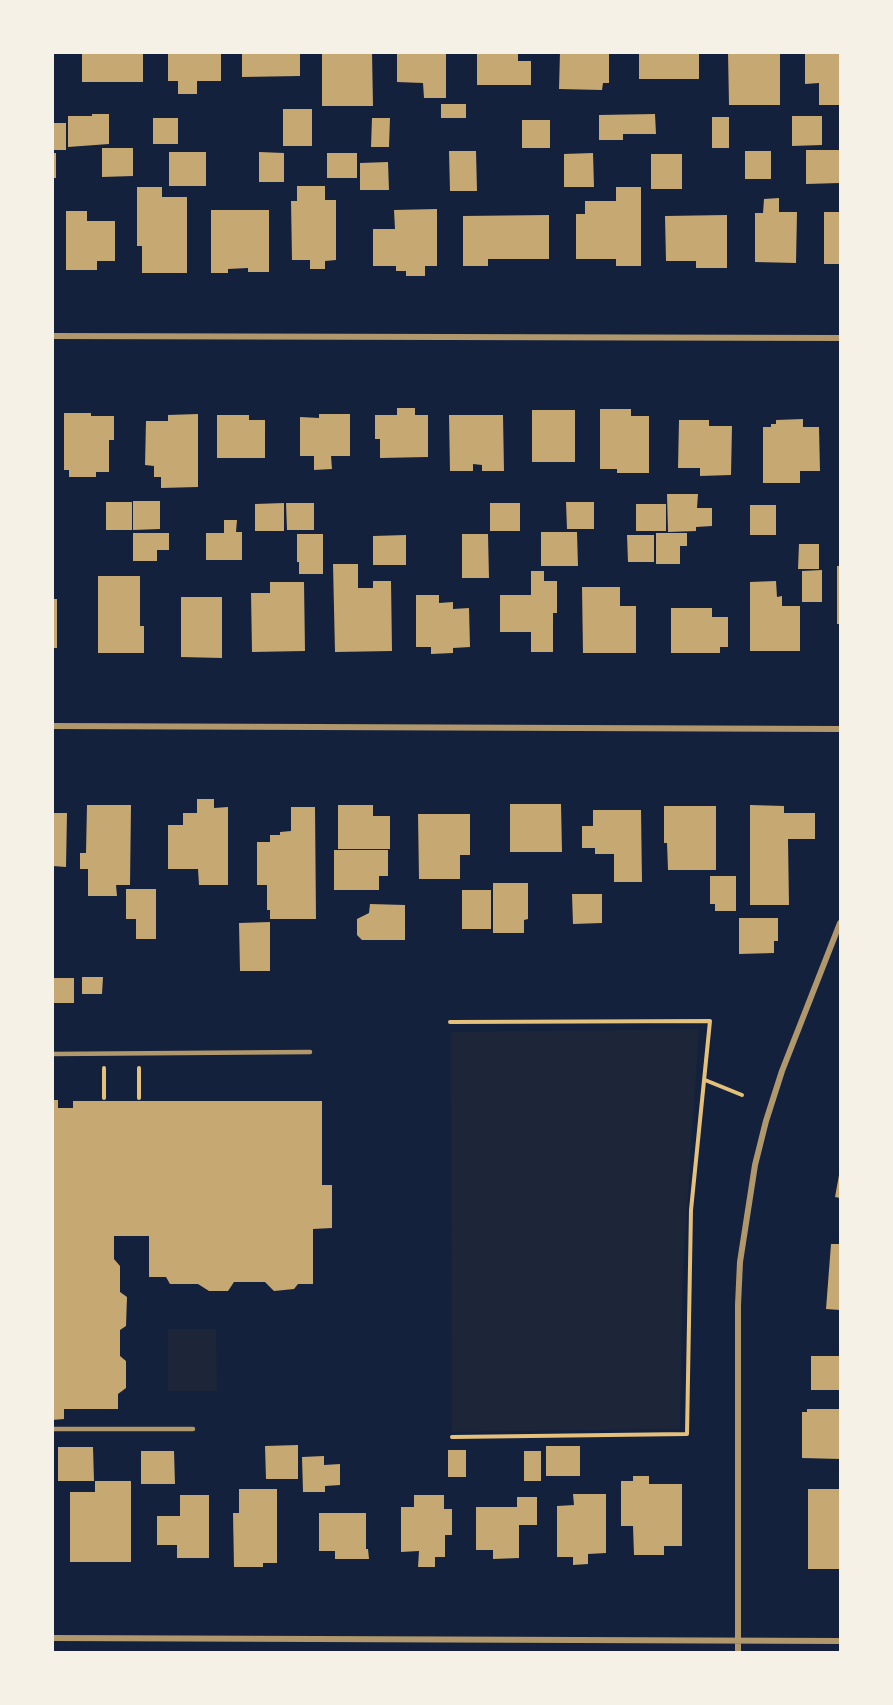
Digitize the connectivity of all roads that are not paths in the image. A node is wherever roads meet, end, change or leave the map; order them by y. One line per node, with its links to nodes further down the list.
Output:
1 (52, 336): 2 (street)
2 (840, 338)
3 (52, 726): 4 (street)
4 (840, 729)
5 (840, 923): 11 (street)
6 (309, 1052): 7 (lane)
7 (52, 1054)
8 (52, 1429): 9 (lane)
9 (193, 1429)
10 (52, 1638): 11 (street)
11 (738, 1640): 12 (street); 13 (street)
12 (840, 1641)
13 (738, 1653)

